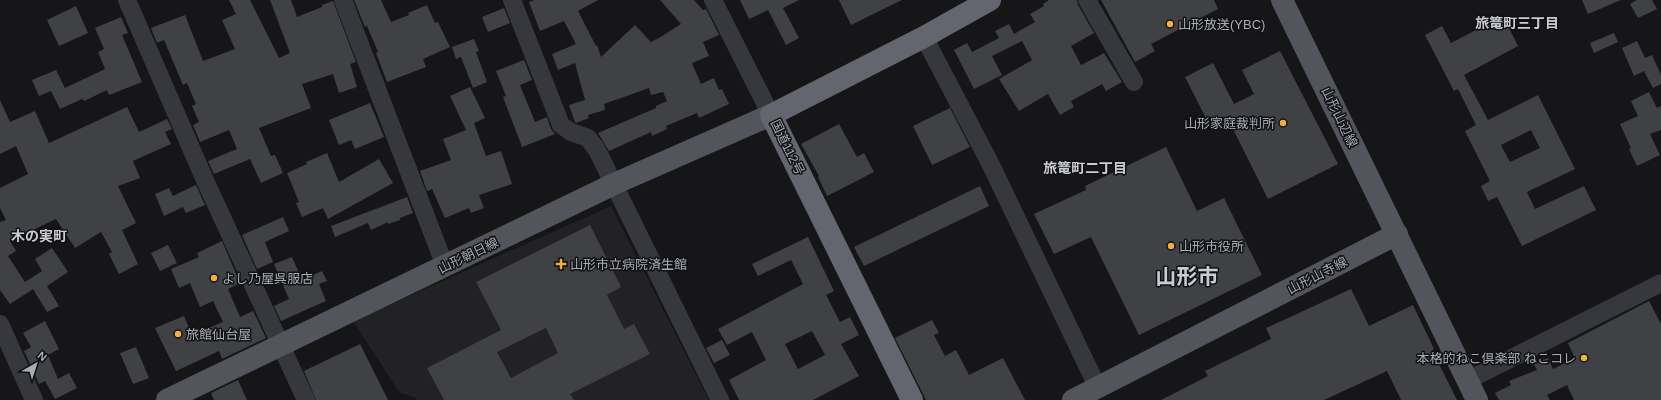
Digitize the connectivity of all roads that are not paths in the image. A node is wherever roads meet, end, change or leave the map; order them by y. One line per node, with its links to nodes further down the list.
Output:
1 (127, 0): 16 (street)
2 (343, 0): 13 (street)
3 (512, 0): 11 (street)
4 (713, 0): 10 (street)
5 (990, 0): 8 (highway, 国道112号)
6 (1087, 0): 9 (street)
7 (1282, 0): 12 (main road, 山形山辺線)
8 (924, 37): 10 (highway, 国道112号); 18 (street)
9 (1134, 82)
10 (771, 115): 11 (main road, 山形朝日線); 23 (highway, 国道112号)
11 (614, 184): 13 (main road, 山形朝日線); 22 (street)
12 (1397, 234): 17 (main road); 18 (main road, 山形山寺線)
13 (445, 266): 16 (main road, 山形朝日線)
14 (1661, 283): 17 (street)
15 (0, 324): 19 (street)
16 (281, 344): 20 (main road, 山形朝日線); 21 (street)
17 (1468, 380): 25 (main road)
18 (1098, 388): 24 (main road, 山形山寺線)
19 (34, 400)
20 (167, 400)
21 (306, 400)
22 (720, 400)
23 (912, 400)
24 (1073, 400)
25 (1477, 400)

